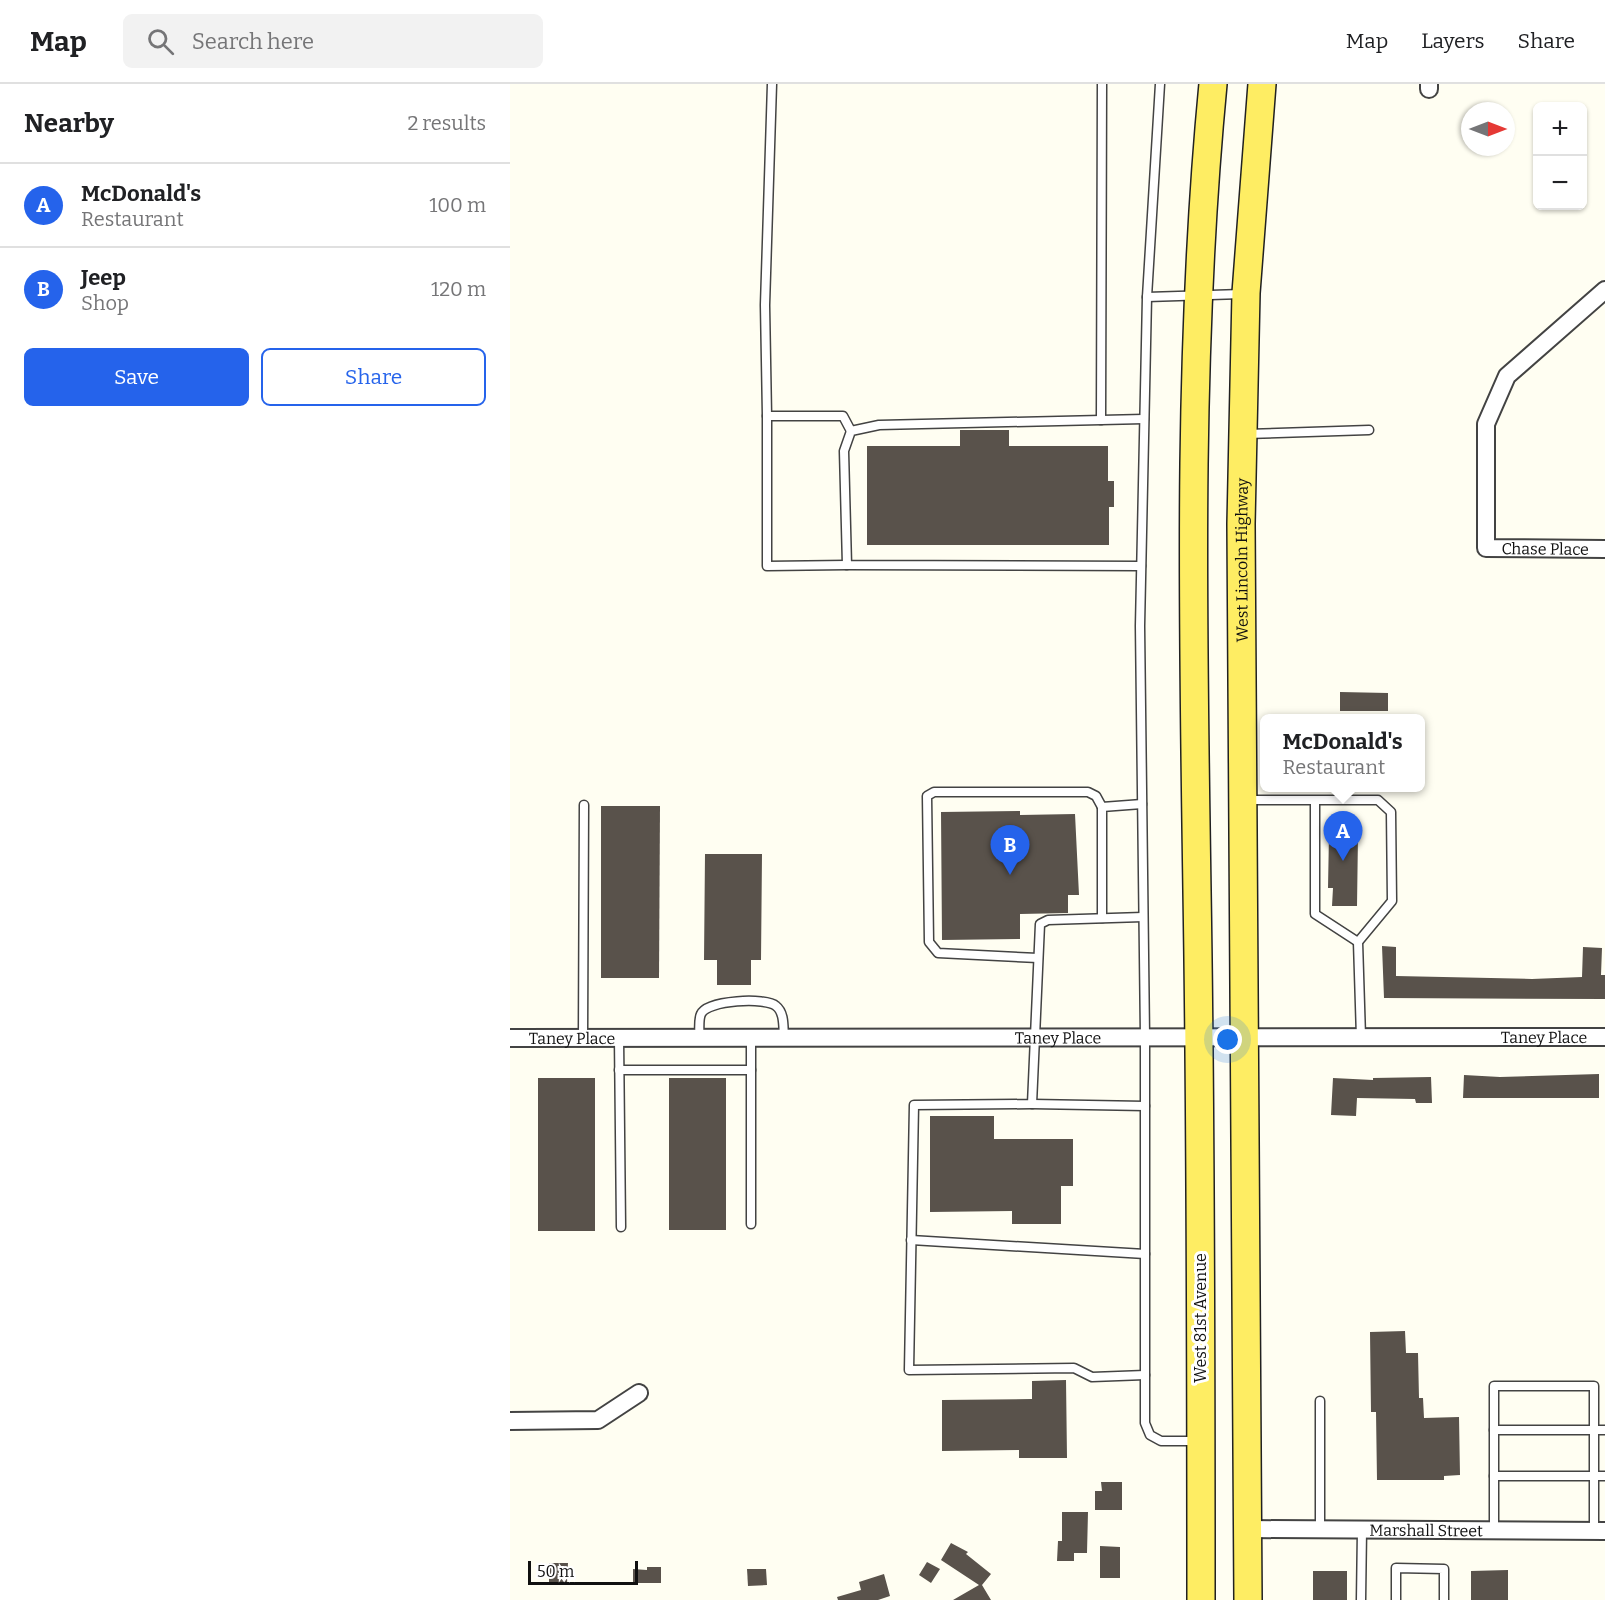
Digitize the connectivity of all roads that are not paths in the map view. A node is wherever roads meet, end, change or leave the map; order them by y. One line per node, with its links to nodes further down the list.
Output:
1 (772, 84): 10 (lane)
2 (1102, 84): 12 (lane)
3 (1161, 84): 8 (lane)
4 (1213, 84): 9 (main road)
5 (1262, 84): 7 (main road, West Lincoln Highway)
6 (1605, 290): 16 (street, Chase Place)
7 (1246, 293): 9 (lane); 15 (main road, West Lincoln Highway)
8 (1147, 297): 9 (lane); 11 (lane)
9 (1198, 297): 31 (main road)
10 (767, 416): 14 (lane); 17 (lane)
11 (1144, 419): 12 (lane); 18 (lane)
12 (1101, 420): 14 (lane)
13 (1369, 430): 15 (lane)
14 (851, 431): 17 (lane)
15 (1243, 434): 19 (main road, West Lincoln Highway)
16 (1605, 549)
17 (847, 565): 18 (lane)
18 (1141, 566): 21 (lane)
19 (1242, 800): 20 (lane); 32 (main road, West Lincoln Highway)
20 (1315, 802): 26 (lane); 26 (lane)
21 (1142, 804): 23 (lane); 24 (lane)
22 (584, 805): 36 (lane)
23 (1102, 807): 25 (lane); 27 (lane)
24 (1143, 917): 25 (lane); 30 (lane)
25 (1102, 918): 27 (lane)
26 (1358, 942): 33 (lane)
27 (1038, 958): 29 (lane)
28 (784, 1037): 29 (street, Taney Place); 38 (lane); 39 (street, Taney Place)
29 (1034, 1037): 30 (street, Taney Place); 42 (lane)
30 (1145, 1037): 31 (street, Taney Place); 43 (lane)
31 (1199, 1037): 32 (street, Taney Place); 57 (main road, West 81st Avenue)
32 (1243, 1037): 33 (street, Taney Place); 61 (main road)
33 (1361, 1037): 34 (street, Taney Place)
34 (1605, 1037)
35 (510, 1038): 36 (street, Taney Place)
36 (583, 1038): 37 (street, Taney Place)
37 (619, 1038): 38 (street, Taney Place); 40 (lane)
38 (699, 1038): 39 (street, Taney Place)
39 (751, 1038): 41 (lane)
40 (619, 1070): 41 (lane); 45 (lane)
41 (751, 1070): 44 (lane)
42 (1032, 1104): 43 (lane); 46 (lane)
43 (1145, 1106): 47 (lane)
44 (751, 1224)
45 (621, 1227)
46 (911, 1240): 47 (lane); 48 (lane)
47 (1145, 1254): 48 (lane)
48 (1145, 1375): 57 (lane)
49 (1594, 1386): 50 (lane); 54 (lane); 55 (lane)
50 (1605, 1386)
51 (639, 1393): 53 (street)
52 (1320, 1401): 62 (lane)
53 (510, 1421)
54 (1494, 1430): 55 (lane); 58 (lane)
55 (1594, 1430): 56 (lane); 59 (lane)
56 (1605, 1430)
57 (1201, 1441): 66 (main road, West 81st Avenue)
58 (1494, 1476): 59 (lane); 64 (lane)
59 (1594, 1476): 60 (lane); 65 (lane)
60 (1605, 1476)
61 (1248, 1529): 62 (street, Marshall Street); 67 (main road)
62 (1320, 1530): 63 (street, Marshall Street)
63 (1362, 1530): 64 (street, Marshall Street); 68 (lane)
64 (1494, 1530): 65 (street, Marshall Street)
65 (1600, 1531)
66 (1201, 1600)
67 (1248, 1600)
68 (1361, 1600)
69 (1396, 1600): 70 (lane)
70 (1444, 1600)

